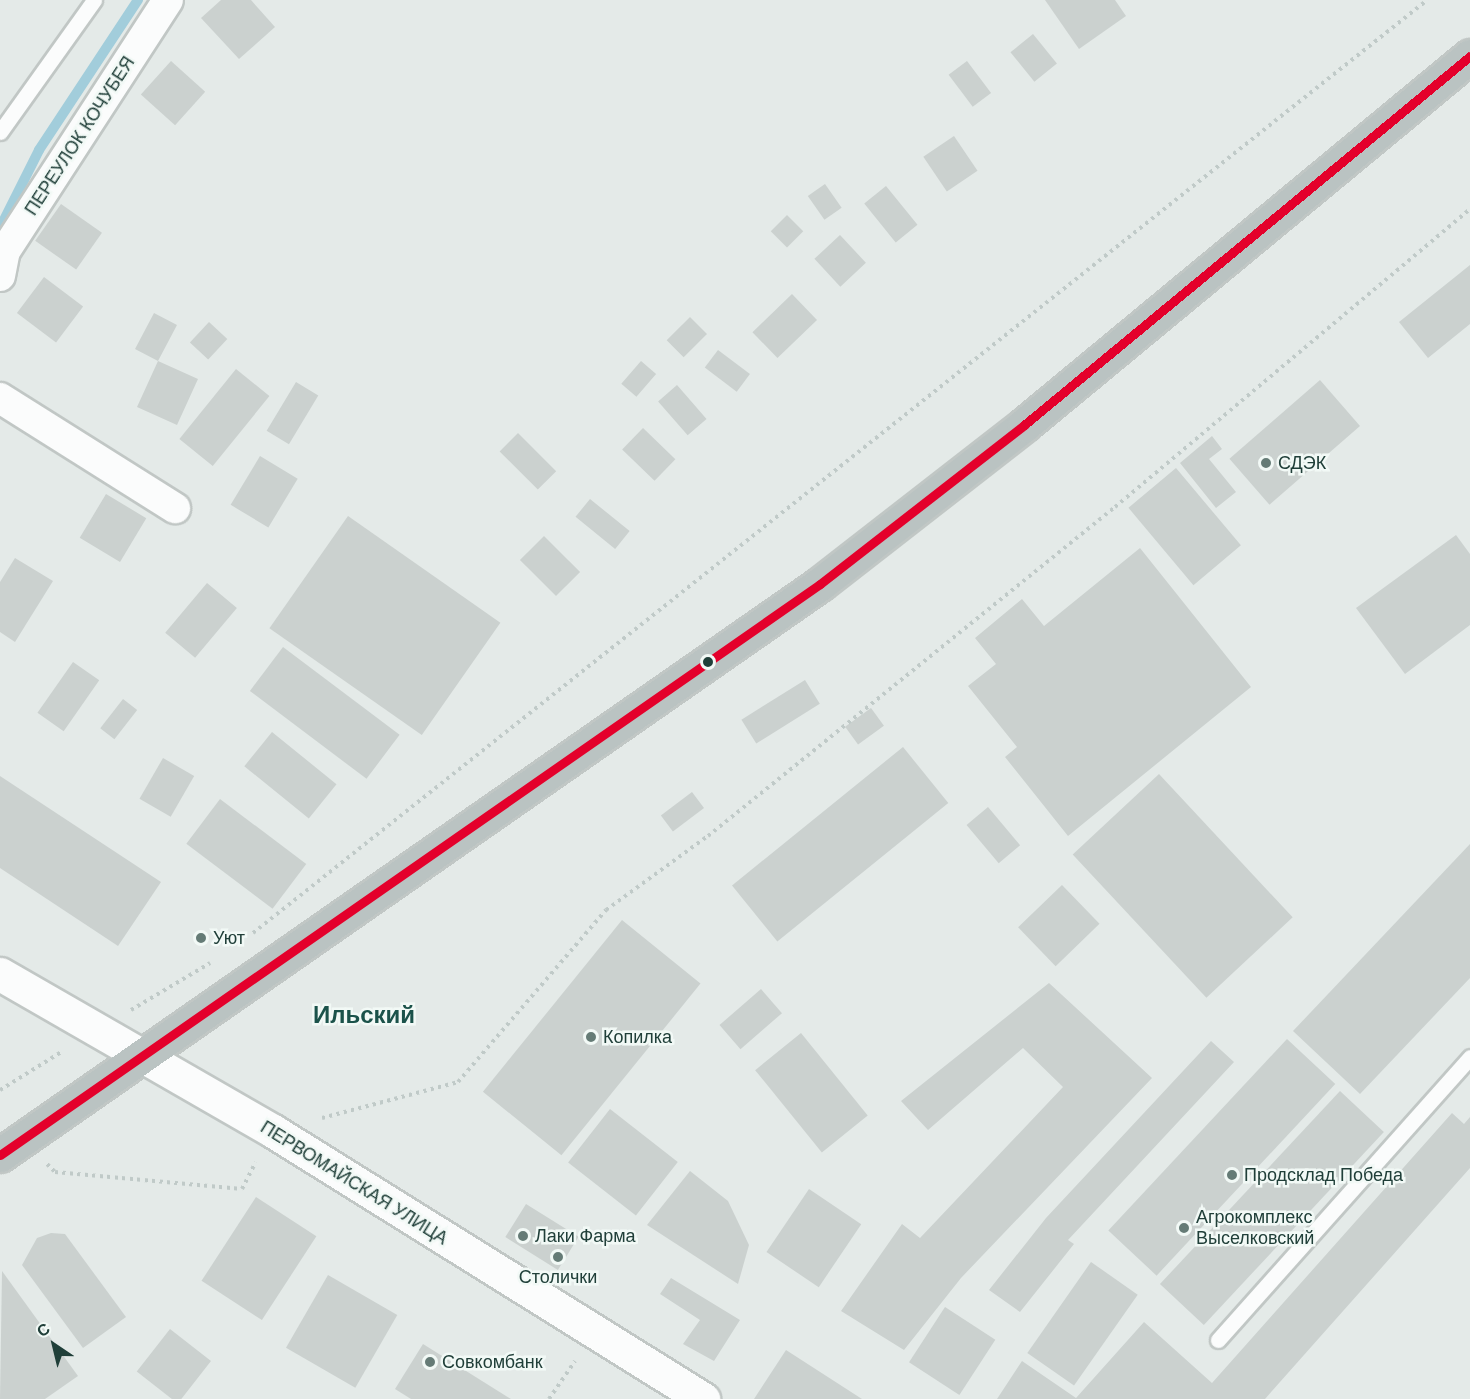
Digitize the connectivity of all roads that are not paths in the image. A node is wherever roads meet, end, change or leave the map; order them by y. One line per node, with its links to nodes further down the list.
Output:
1 (94, 0): 4 (lane)
2 (168, 0): 5 (street, ПЕРЕУЛОК КОЧУБЕЯ)
3 (1470, 56): 10 (highway)
4 (0, 132)
5 (0, 276)
6 (0, 398): 7 (street)
7 (175, 508)
8 (0, 974): 10 (street, ПЕРВОМАЙСКАЯ УЛИЦА)
9 (1470, 1057): 12 (lane)
10 (145, 1058): 11 (highway); 13 (street, ПЕРВОМАЙСКАЯ УЛИЦА)
11 (12, 1147)
12 (1218, 1340)
13 (703, 1399)

